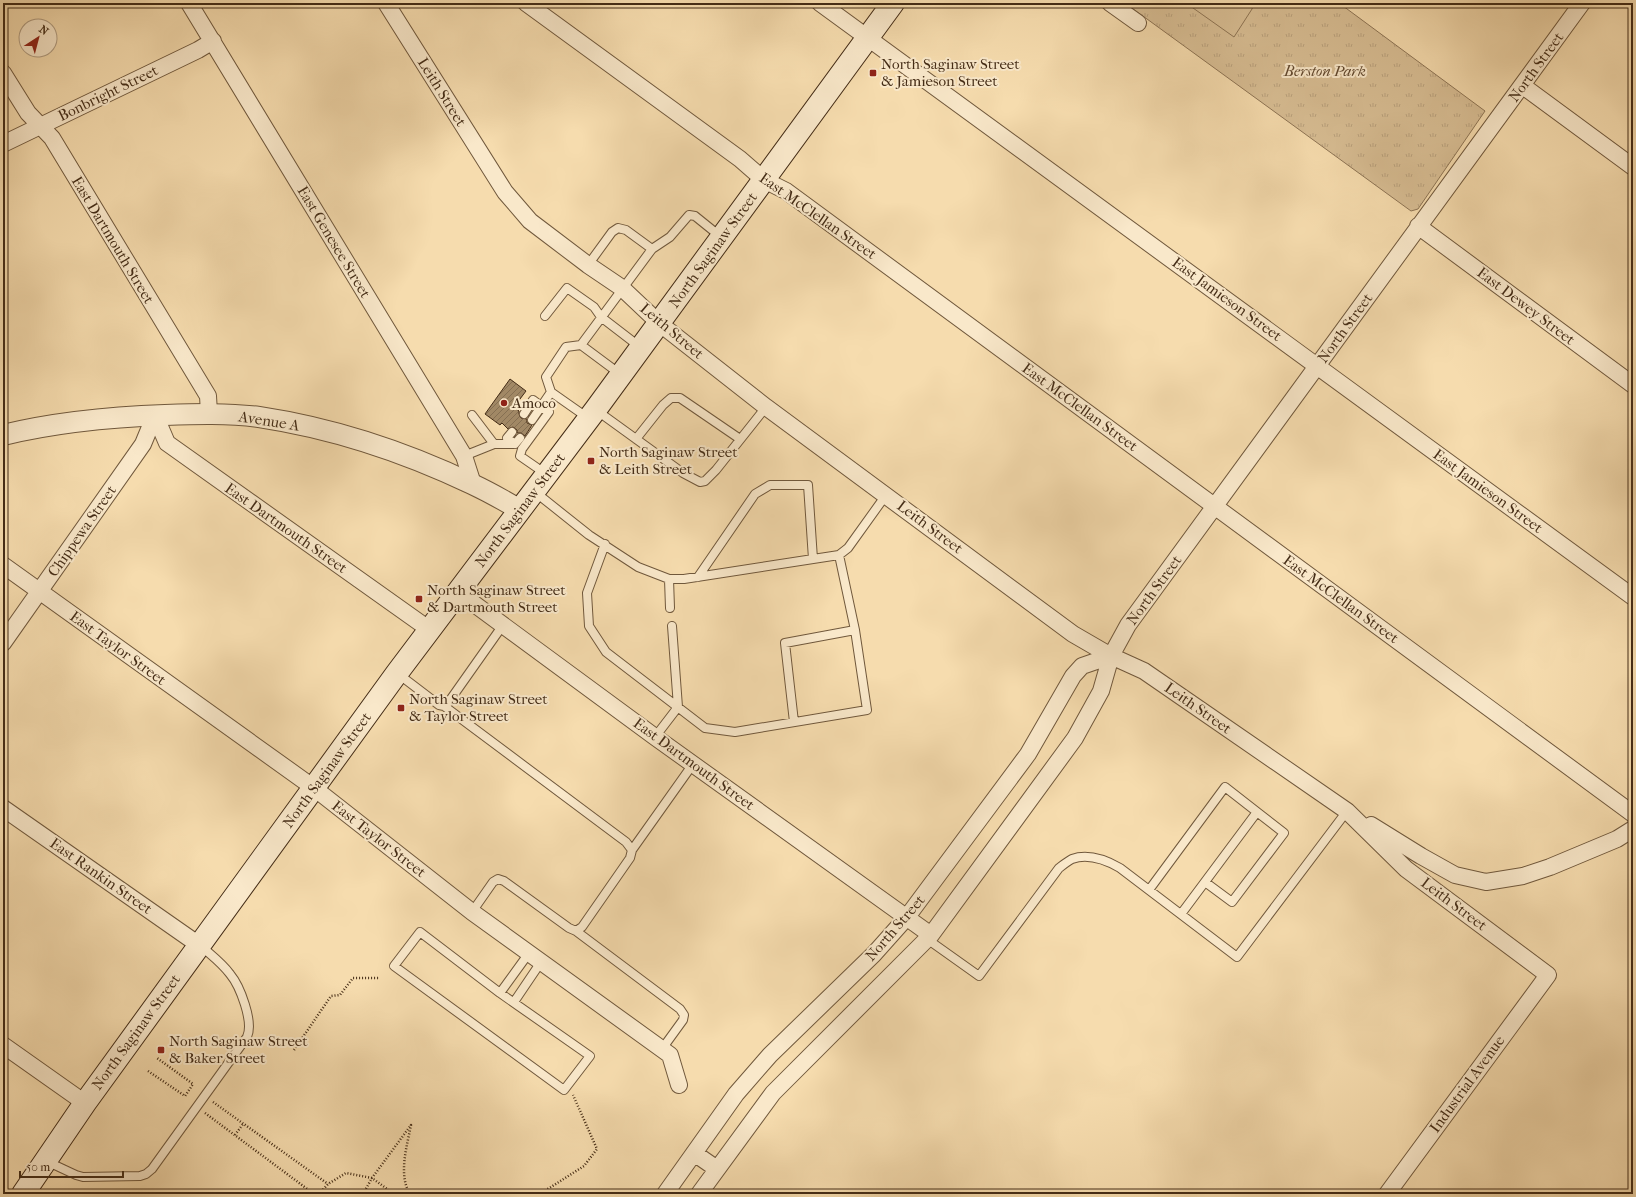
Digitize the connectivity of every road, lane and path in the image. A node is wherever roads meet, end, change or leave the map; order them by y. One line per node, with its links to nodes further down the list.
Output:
1 (190, 3): 10 (street, East Genesee Street)
2 (386, 3): 20 (street, Leith Street)
3 (526, 3): 16 (street, East McClellan Street)
4 (820, 3): 9 (street, East Jamieson Street)
5 (893, 3): 9 (main road, North Saginaw Street)
6 (1110, 3): 8 (street)
7 (1582, 3): 12 (street, North Street)
8 (1138, 22)
9 (867, 38): 16 (main road, North Saginaw Street); 27 (street, East Jamieson Street)
10 (213, 40): 13 (street, Bonbright Street); 45 (street, East Genesee Street)
11 (3, 74): 13 (street, East Dartmouth Street)
12 (1522, 86): 15 (street); 17 (street, North Street)
13 (40, 126): 14 (street, Bonbright Street); 33 (street, East Dartmouth Street)
14 (3, 144)
15 (1633, 167)
16 (764, 180): 18 (main road, North Saginaw Street); 50 (street, East McClellan Street)
17 (1418, 226): 27 (street, North Street); 29 (street, East Dewey Street)
18 (722, 238): 19 (lane); 24 (main road, North Saginaw Street)
19 (652, 249): 20 (lane); 21 (lane)
20 (588, 265): 21 (street, Leith Street)
21 (622, 288): 23 (lane); 24 (street, Leith Street)
22 (545, 316): 23 (lane)
23 (601, 317): 25 (lane); 26 (lane)
24 (659, 323): 26 (main road, North Saginaw Street); 32 (street, Leith Street)
25 (581, 345): 28 (lane); 30 (lane)
26 (641, 348): 28 (main road, North Saginaw Street)
27 (1318, 365): 50 (street, North Street); 60 (street, East Jamieson Street)
28 (621, 375): 35 (main road, North Saginaw Street)
29 (1633, 386)
30 (551, 392): 31 (lane); 35 (lane)
31 (542, 406): 34 (lane); 38 (lane); 44 (lane)
32 (766, 407): 42 (lane); 49 (street, Leith Street)
33 (209, 413): 36 (street, Avenue A); 47 (street, Avenue A)
34 (524, 414)
35 (592, 414): 41 (lane); 46 (main road, North Saginaw Street)
36 (155, 415): 39 (street, Avenue A); 58 (street, Chippewa Street); 64 (street, East Dartmouth Street)
37 (472, 415): 43 (lane)
38 (532, 420)
39 (4, 432)
40 (512, 432): 44 (lane)
41 (636, 439): 42 (lane); 42 (lane)
42 (740, 439)
43 (494, 444): 44 (lane); 45 (lane)
44 (519, 444): 46 (lane)
45 (464, 456): 47 (street, East Genesee Street)
46 (547, 474): 48 (main road, North Saginaw Street)
47 (473, 484): 51 (street, Avenue A)
48 (534, 492): 51 (main road, North Saginaw Street); 52 (lane)
49 (886, 495): 53 (lane); 67 (street, Leith Street)
50 (1215, 506): 67 (street, North Street); 78 (street, East McClellan Street)
51 (520, 510): 59 (main road, North Saginaw Street)
52 (605, 544): 57 (lane); 70 (lane)
53 (839, 555): 54 (lane); 65 (lane)
54 (813, 559): 56 (lane); 56 (lane)
55 (3, 565): 58 (street, East Taylor Street)
56 (698, 577): 57 (lane)
57 (669, 579): 61 (lane)
58 (40, 591): 66 (street, Chippewa Street); 74 (street, East Taylor Street)
59 (458, 592): 62 (street, East Dartmouth Street); 64 (main road, North Saginaw Street)
60 (1633, 597)
61 (670, 608)
62 (503, 625): 69 (lane); 72 (street, East Dartmouth Street)
63 (672, 626): 70 (lane)
64 (430, 630): 68 (main road, North Saginaw Street)
65 (855, 630): 71 (lane); 71 (lane)
66 (3, 643)
67 (1111, 656): 76 (street, Leith Street); 85 (street, North Street); 87 (street, North Street)
68 (397, 673): 69 (lane); 74 (main road, North Saginaw Street)
69 (444, 706): 80 (lane)
70 (678, 707): 71 (lane); 72 (lane)
71 (794, 722)
72 (655, 737): 73 (street, East Dartmouth Street)
73 (693, 764): 80 (lane); 85 (street, East Dartmouth Street)
74 (314, 788): 83 (street, East Taylor Street); 88 (main road, North Saginaw Street)
75 (3, 808): 88 (street, East Rankin Street)
76 (1347, 811): 79 (street); 84 (lane); 90 (street, Leith Street)
77 (1257, 812): 81 (lane); 81 (lane); 82 (lane)
78 (1633, 814)
79 (1633, 829)
80 (632, 850): 86 (lane)
81 (1205, 882): 84 (lane)
82 (1149, 890): 84 (lane); 87 (lane)
83 (472, 912): 86 (lane); 89 (street, East Taylor Street)
84 (1181, 914)
85 (907, 917): 87 (street, East Dartmouth Street); 106 (street, North Street)
86 (576, 931): 95 (lane)
87 (929, 937): 108 (street, North Street)
88 (199, 945): 102 (main road, North Saginaw Street); 107 (lane)
89 (535, 958): 92 (lane); 93 (lane); 95 (street, East Taylor Street)
90 (1548, 975): 120 (street, Industrial Avenue)
91 (380, 978): 96 (path)
92 (500, 993): 93 (lane); 93 (lane)
93 (514, 1002)
94 (3, 1044): 102 (street)
95 (662, 1049): 99 (street, East Taylor Street)
96 (294, 1050)
97 (157, 1058): 98 (path)
98 (148, 1071)
99 (680, 1085)
100 (572, 1094): 117 (path)
101 (211, 1101): 104 (path)
102 (85, 1103): 107 (main road, North Saginaw Street)
103 (203, 1112): 105 (path)
104 (243, 1124): 105 (path); 110 (path)
105 (235, 1135): 112 (path)
106 (694, 1153): 108 (street); 118 (street, North Street)
107 (46, 1160): 111 (main road, North Saginaw Street)
108 (717, 1169): 119 (street, North Street)
109 (372, 1178): 110 (path); 114 (path); 115 (path); 116 (path)
110 (328, 1184): 113 (path)
111 (23, 1194)
112 (314, 1194)
113 (319, 1194)
114 (363, 1194)
115 (394, 1194)
116 (410, 1194)
117 (540, 1194)
118 (665, 1194)
119 (699, 1194)
120 (1387, 1194)

